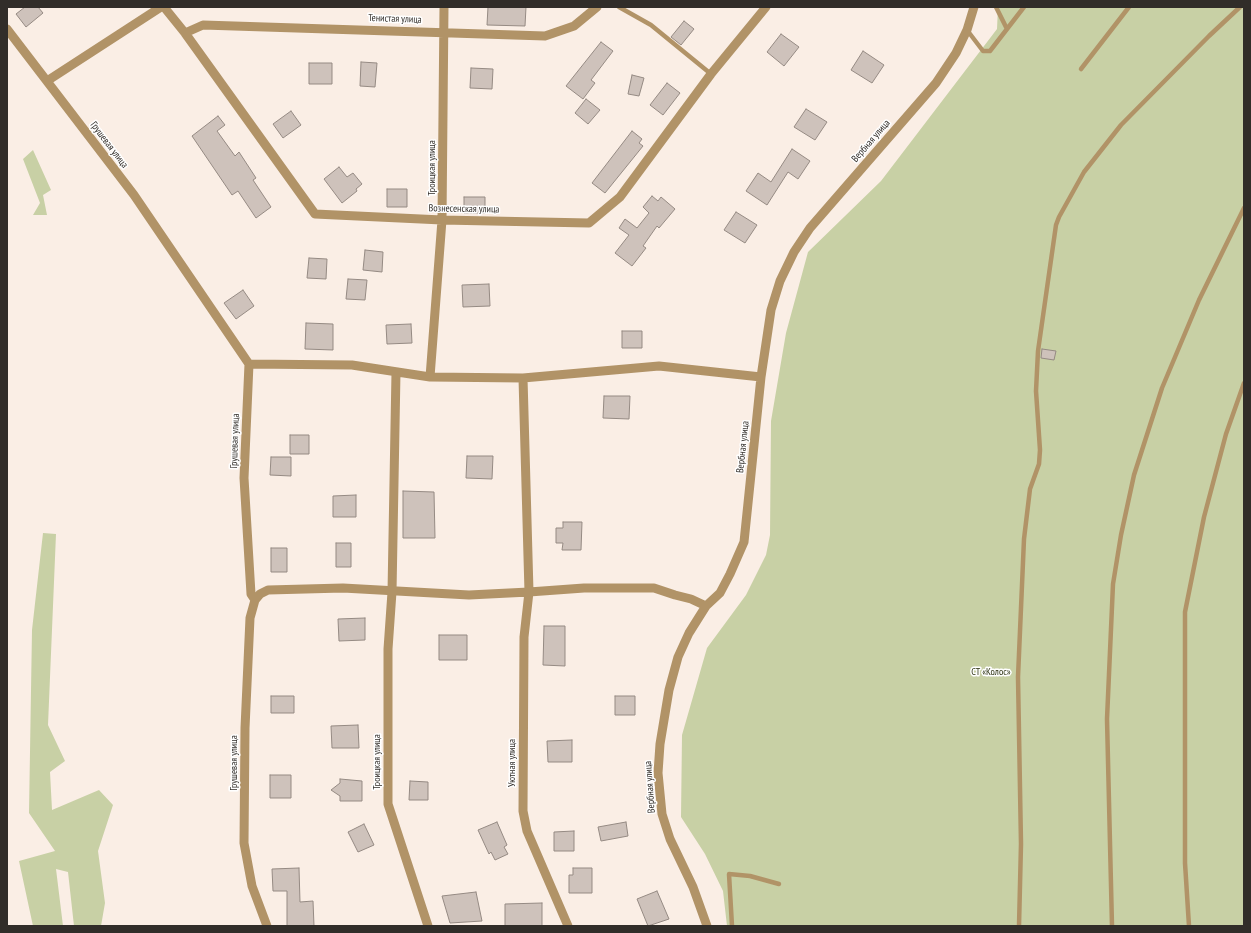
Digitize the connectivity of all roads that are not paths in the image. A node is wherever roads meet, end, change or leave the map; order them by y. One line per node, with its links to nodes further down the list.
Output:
1 (161, 7): 19 (street)
2 (164, 7): 16 (street, Вознесенская улица)
3 (444, 7): 15 (street, Троицкая улица)
4 (597, 7): 15 (street, Тенистая улица)
5 (619, 7): 18 (lane)
6 (766, 7): 18 (street, Вознесенская улица)
7 (974, 7): 14 (street, Вербная улица)
8 (996, 7): 13 (lane)
9 (1024, 7): 13 (lane)
10 (1129, 7): 17 (lane)
11 (1240, 7): 38 (lane)
12 (7, 29): 19 (street, Грушевая улица)
13 (1007, 29): 14 (lane)
14 (967, 30): 25 (street, Вербная улица)
15 (444, 32): 16 (street, Тенистая улица); 21 (street, Троицкая улица)
16 (185, 33): 21 (street, Вознесенская улица)
17 (1081, 69)
18 (711, 74): 21 (street, Вознесенская улица)
19 (47, 81): 22 (street, Грушевая улица)
20 (1244, 208): 39 (lane)
21 (442, 220): 24 (street, Троицкая улица)
22 (249, 364): 23 (street); 30 (street, Грушевая улица)
23 (396, 372): 24 (street); 28 (street, Троицкая улица)
24 (430, 377): 26 (street)
25 (761, 377): 26 (street); 31 (street, Вербная улица)
26 (523, 378): 29 (street, Уютная улица)
27 (1244, 383): 40 (lane)
28 (392, 592): 29 (street); 30 (street); 34 (street, Троицкая улица)
29 (529, 592): 31 (street); 35 (street, Уютная улица)
30 (255, 600): 33 (street, Грушевая улица)
31 (706, 606): 36 (street, Вербная улица)
32 (779, 884): 37 (lane)
33 (267, 926)
34 (428, 926)
35 (568, 926)
36 (707, 926)
37 (732, 926)
38 (1019, 926)
39 (1112, 926)
40 (1189, 926)

